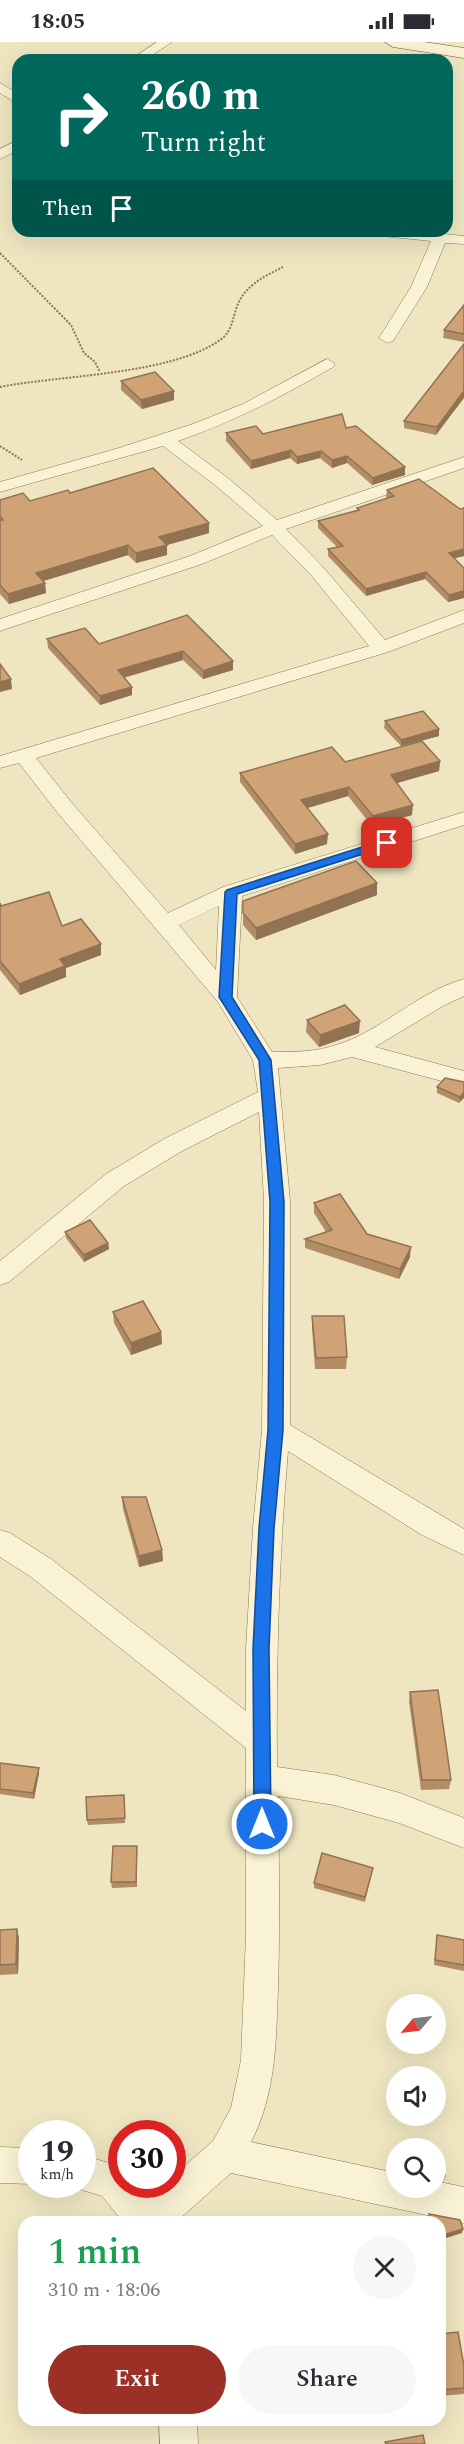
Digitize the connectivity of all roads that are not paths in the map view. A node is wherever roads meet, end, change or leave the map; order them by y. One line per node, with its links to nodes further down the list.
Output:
1 (166, 42): 4 (street)
2 (393, 42): 3 (main road)
3 (464, 53)
4 (146, 54)
5 (430, 237): 6 (street)
6 (440, 238): 7 (street); 8 (street)
7 (464, 240)
8 (387, 338)
9 (327, 364): 10 (street)
10 (165, 439): 12 (street); 13 (street)
11 (464, 462): 13 (street)
12 (0, 487)
13 (275, 527): 15 (street); 16 (street)
14 (464, 616): 16 (street)
15 (0, 625)
16 (381, 648): 17 (street)
17 (11, 758): 20 (street)
18 (464, 818): 19 (street)
19 (231, 892): 20 (street); 22 (street)
20 (165, 923): 22 (street)
21 (464, 987): 23 (street)
22 (226, 997): 24 (street)
23 (350, 1050): 24 (street); 25 (street)
24 (265, 1060): 26 (street)
25 (464, 1079)
26 (270, 1096): 27 (street); 28 (street)
27 (0, 1275)
28 (276, 1430): 30 (street); 31 (street)
29 (0, 1542): 31 (street)
30 (464, 1543)
31 (261, 1742): 32 (street)
32 (262, 1779): 33 (street); 34 (street)
33 (464, 1833)
34 (226, 2154): 38 (street); 40 (street)
35 (0, 2165): 36 (street)
36 (18, 2166)
37 (96, 2177): 39 (street)
38 (464, 2205)
39 (143, 2216)
40 (155, 2216)
41 (178, 2426): 42 (street)
42 (179, 2444)

